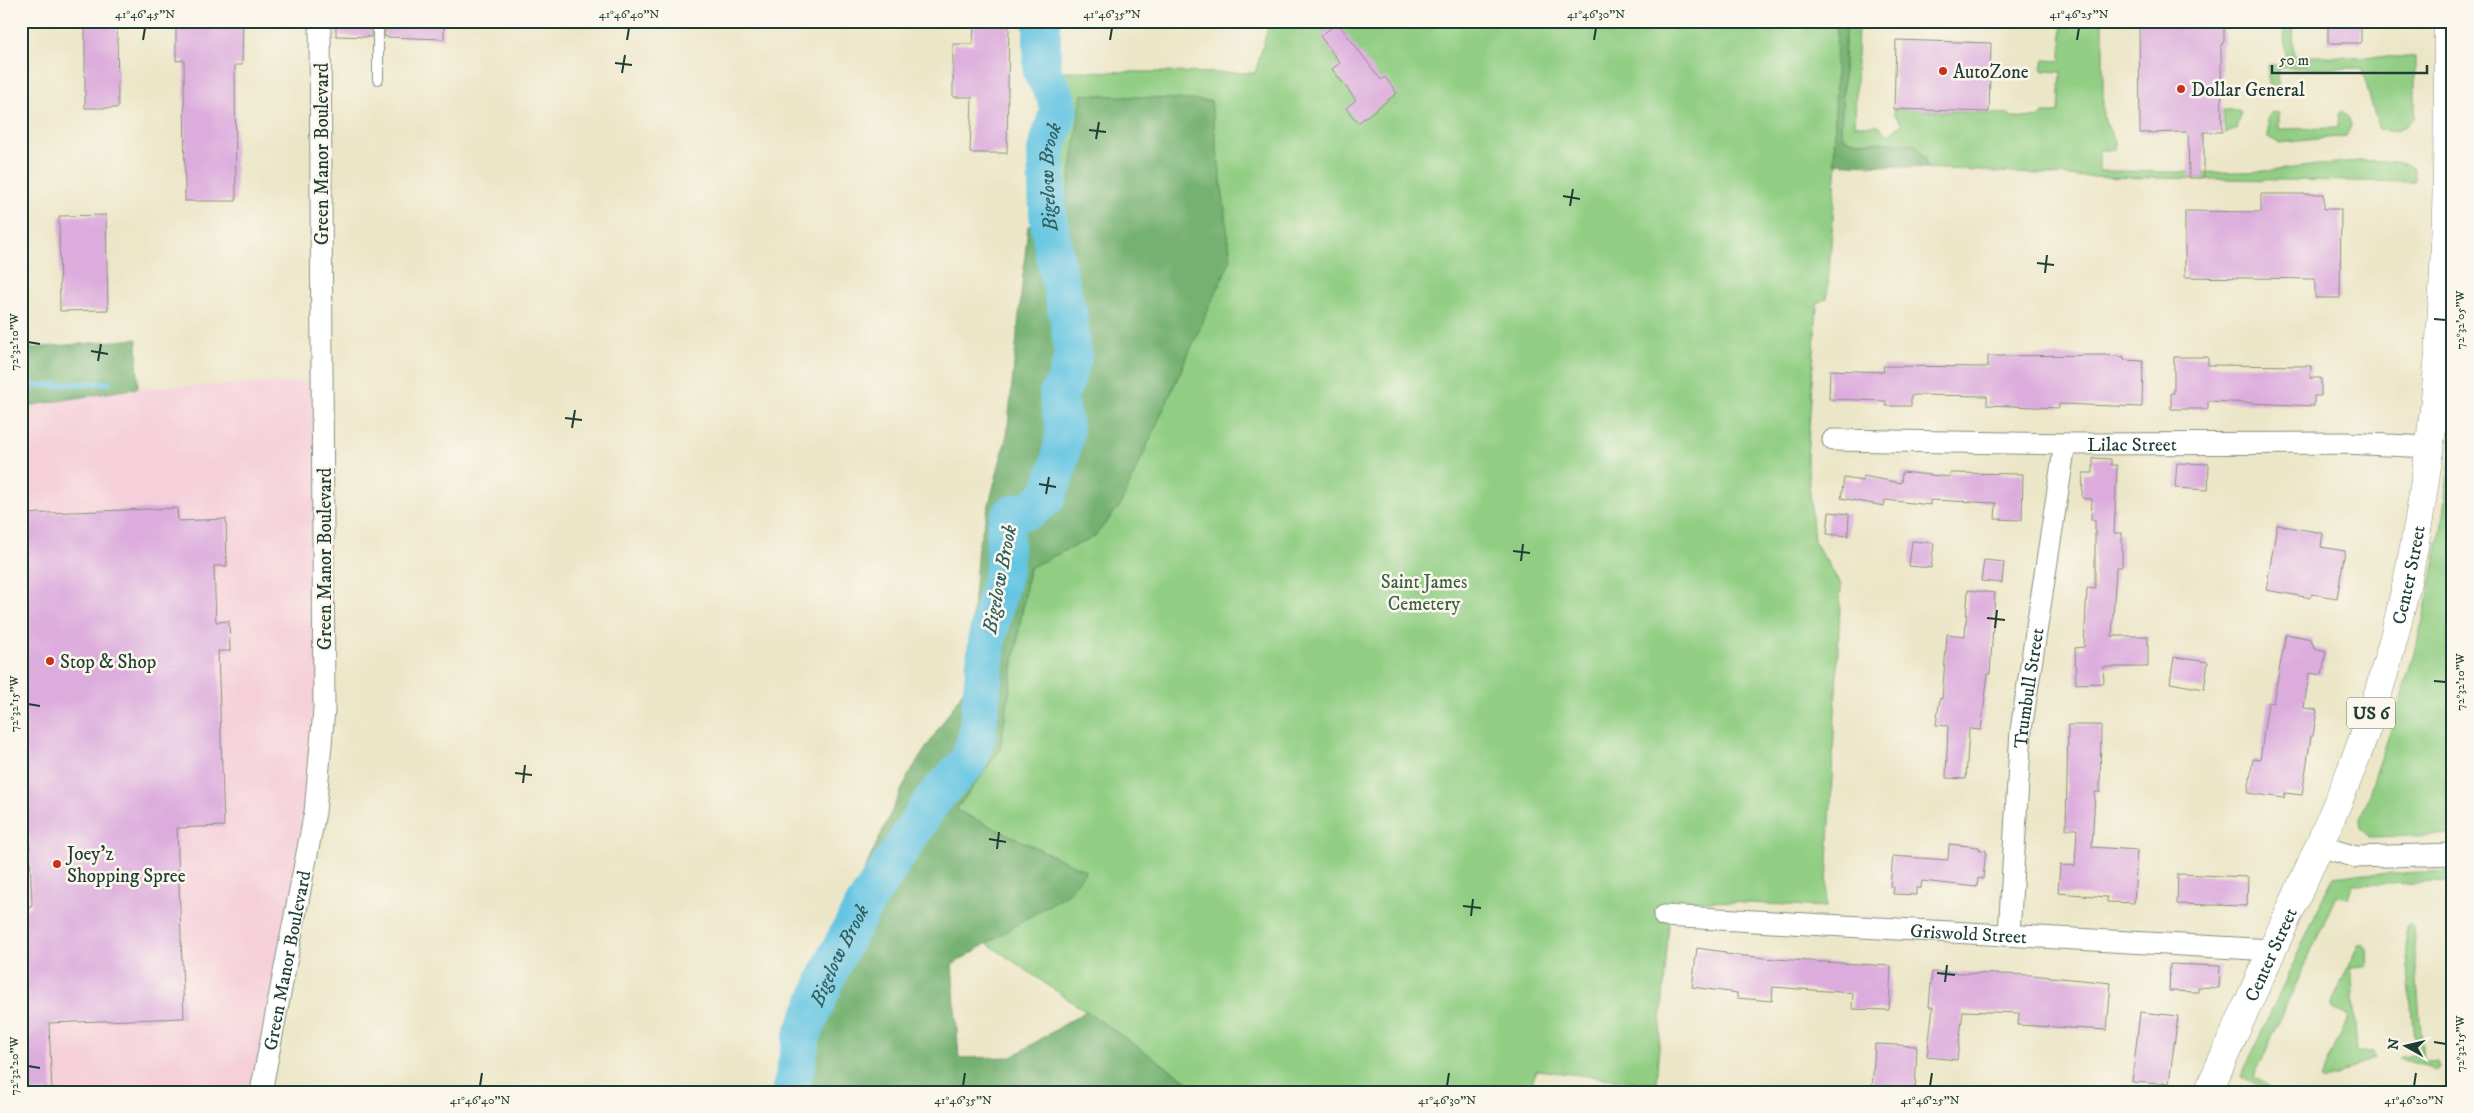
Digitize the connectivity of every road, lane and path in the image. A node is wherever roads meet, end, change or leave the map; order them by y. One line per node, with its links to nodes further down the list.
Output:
1 (320, 21): 13 (street, Green Manor Boulevard)
2 (378, 21): 4 (lane)
3 (2448, 21): 7 (main road, Center Street / US 6)
4 (378, 79)
5 (1833, 440): 6 (street, Lilac Street)
6 (2065, 444): 7 (street, Lilac Street); 11 (street, Trumbull Street)
7 (2430, 447): 8 (main road, Center Street / US 6)
8 (2319, 846): 9 (street); 12 (main road, Center Street / US 6)
9 (2453, 854)
10 (1664, 916): 11 (street, Griswold Street)
11 (2009, 935): 12 (street, Griswold Street)
12 (2272, 950): 14 (main road, Center Street / US 6)
13 (261, 1092)
14 (2208, 1092)

